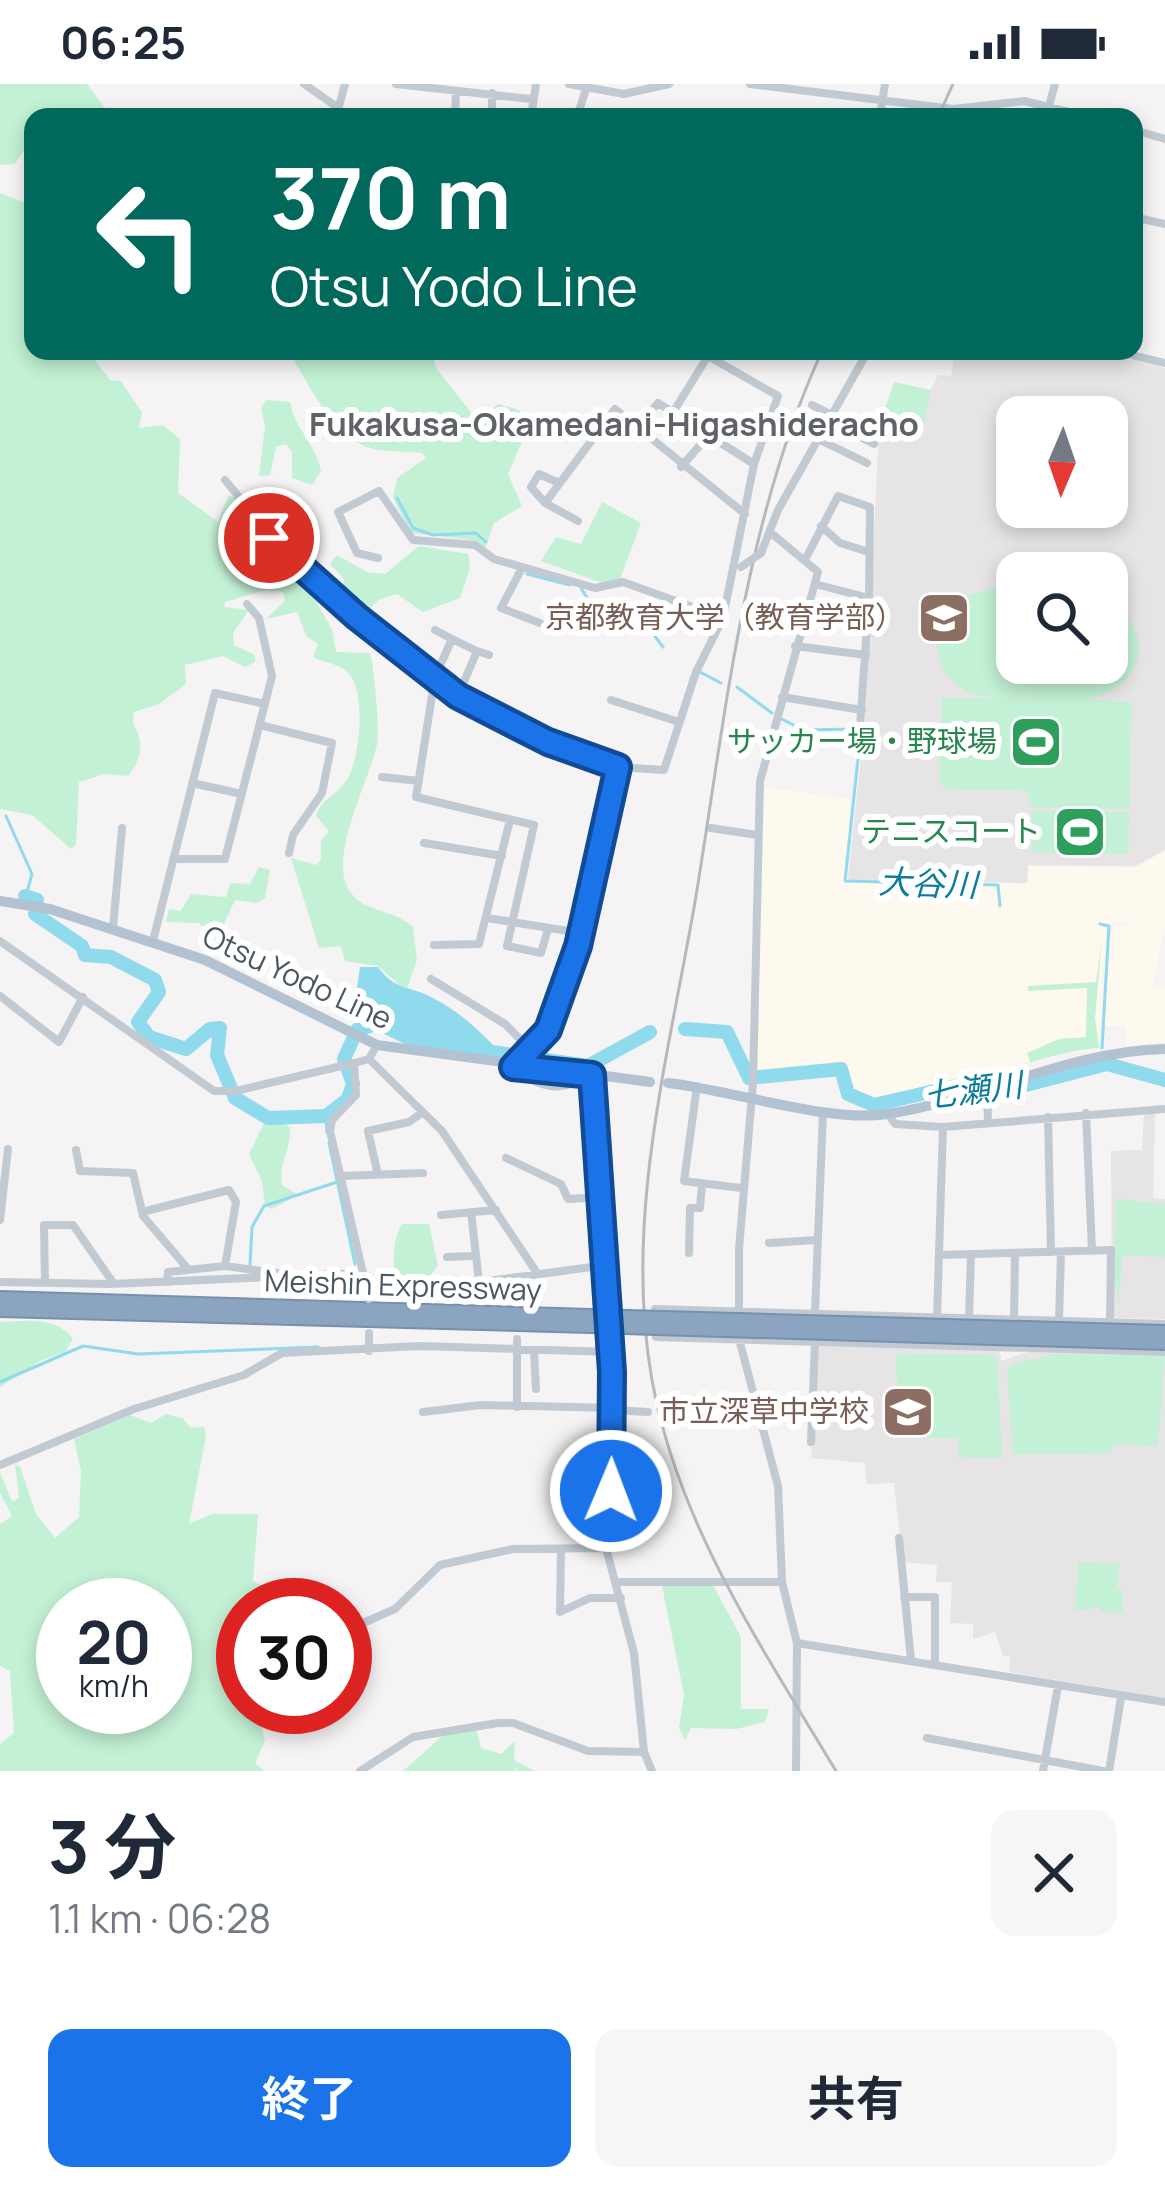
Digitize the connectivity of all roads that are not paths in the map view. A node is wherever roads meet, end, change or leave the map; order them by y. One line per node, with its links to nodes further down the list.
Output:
1 (304, 84): 16 (street)
2 (396, 84): 11 (street)
3 (536, 84): 13 (street)
4 (569, 84): 10 (street)
5 (669, 84): 10 (street)
6 (750, 84): 9 (street)
7 (884, 84): 14 (street)
8 (1055, 84): 15 (street)
9 (781, 87): 14 (street)
10 (586, 89): 20 (street)
11 (457, 91): 12 (street); 17 (street)
12 (492, 92): 13 (street); 18 (street)
13 (531, 99): 19 (street)
14 (883, 102): 21 (street); 22 (street)
15 (1049, 106): 23 (street); 24 (street)
16 (331, 108)
17 (456, 108)
18 (492, 108)
19 (531, 108)
20 (580, 108)
21 (882, 108)
22 (923, 108)
23 (980, 108)
24 (1056, 108)
25 (706, 360): 29 (street)
26 (720, 360): 36 (street)
27 (863, 360): 30 (street)
28 (812, 405): 30 (street)
29 (672, 414): 31 (street); 32 (street)
30 (831, 418): 33 (street); 34 (street)
31 (638, 426): 37 (street); 39 (street)
32 (708, 436): 36 (street); 37 (street)
33 (818, 440): 35 (street); 44 (street)
34 (874, 443)
35 (867, 463)
36 (754, 464): 41 (street)
37 (681, 467): 41 (street)
38 (225, 481): 61 (street)
39 (557, 482): 40 (street); 40 (street)
40 (545, 503): 42 (street)
41 (745, 514): 48 (street)
42 (578, 521)
43 (821, 526): 45 (street); 45 (street); 47 (street)
44 (770, 532): 47 (street); 48 (street, bridge)
45 (869, 552): 51 (street)
46 (378, 557): 49 (street)
47 (806, 558): 50 (street)
48 (738, 568): 53 (street)
49 (521, 571): 53 (street); 54 (street)
50 (815, 584): 51 (street); 57 (street)
51 (868, 598): 60 (street)
52 (247, 604): 65 (street)
53 (722, 618): 67 (street)
54 (540, 623)
55 (435, 630): 56 (street)
56 (452, 639): 58 (street); 61 (street)
57 (795, 646): 60 (street); 63 (street)
58 (477, 651): 59 (street); 62 (street)
59 (489, 655)
60 (866, 655): 66 (street)
61 (435, 677): 62 (street); 72 (street)
62 (458, 696): 70 (street)
63 (782, 697): 66 (street); 78 (street)
64 (610, 700): 67 (street)
65 (265, 704): 68 (street); 73 (street)
66 (862, 710): 69 (street)
67 (679, 722): 70 (street)
68 (260, 724): 74 (street); 80 (street)
69 (860, 726)
70 (618, 767): 88 (street)
71 (382, 777): 72 (street)
72 (419, 781): 75 (street)
73 (192, 783): 74 (street); 82 (street)
74 (242, 794): 82 (street)
75 (510, 820): 81 (street); 85 (street)
76 (122, 828): 86 (street)
77 (711, 828): 78 (street)
78 (758, 835): 104 (street)
79 (424, 843): 81 (street)
80 (289, 853)
81 (502, 856): 84 (street)
82 (173, 859): 89 (street)
83 (0, 901): 86 (main road, Otsu Yodo Line)
84 (488, 918): 85 (street); 91 (street)
85 (514, 924): 87 (street); 87 (street)
86 (113, 928): 89 (main road, Otsu Yodo Line)
87 (548, 929): 88 (street)
88 (580, 933): 96 (street)
89 (154, 941): 95 (main road, Otsu Yodo Line)
90 (1, 944): 94 (street)
91 (434, 945)
92 (431, 979): 96 (street)
93 (0, 996): 94 (street)
94 (83, 997): 100 (street)
95 (377, 1046): 98 (street); 99 (main road, Otsu Yodo Line)
96 (529, 1048): 99 (street)
97 (1165, 1049): 106 (main road)
98 (369, 1058): 100 (street); 109 (street)
99 (515, 1062): 101 (main road, Otsu Yodo Line)
100 (348, 1063): 120 (street)
101 (592, 1075): 102 (main road, Otsu Yodo Line); 123 (street)
102 (650, 1082)
103 (668, 1083): 105 (main road)
104 (753, 1085): 105 (main road); 108 (main road); 122 (street)
105 (697, 1087): 121 (street)
106 (982, 1091): 111 (main road); 113 (street)
107 (1165, 1109): 110 (street)
108 (824, 1110): 111 (main road); 129 (street)
109 (423, 1112): 119 (street); 124 (street)
110 (1087, 1113): 112 (street); 131 (street)
111 (888, 1114): 114 (street)
112 (1048, 1117): 113 (street); 132 (street)
113 (988, 1123): 114 (street)
114 (943, 1127): 136 (street)
115 (8, 1149): 128 (street)
116 (76, 1150): 125 (street)
117 (506, 1158): 123 (street)
118 (423, 1173): 119 (street)
119 (378, 1175): 120 (street)
120 (341, 1176): 142 (street)
121 (702, 1184): 122 (street); 133 (street)
122 (741, 1188): 155 (street)
123 (602, 1197): 139 (street)
124 (496, 1210): 126 (street); 143 (street)
125 (142, 1212): 140 (street); 141 (street)
126 (471, 1212): 127 (street); 137 (street)
127 (441, 1215)
128 (0, 1220)
129 (816, 1240): 130 (street); 156 (street)
130 (769, 1243)
131 (1092, 1251): 132 (street); 162 (street)
132 (1056, 1252): 134 (street); 161 (street)
133 (689, 1253)
134 (1015, 1253): 135 (street); 159 (street)
135 (971, 1254): 136 (street); 158 (street)
136 (939, 1255): 157 (street)
137 (472, 1256): 138 (street); 148 (street)
138 (447, 1257)
139 (606, 1264): 143 (street); 172 (street)
140 (225, 1266): 141 (street); 144 (street)
141 (188, 1269): 147 (street)
142 (362, 1273): 144 (street); 148 (street)
143 (537, 1273): 145 (street)
144 (291, 1277): 147 (street)
145 (519, 1279): 148 (street); 152 (street)
146 (0, 1282): 149 (street)
147 (167, 1282): 150 (street)
148 (479, 1282)
149 (45, 1283): 150 (street); 150 (street)
150 (114, 1284)
151 (0, 1298): 160 (highway, Meishin Expressway)
152 (519, 1298)
153 (655, 1309): 155 (street)
154 (0, 1310): 160 (highway, Meishin Expressway)
155 (738, 1310): 156 (street); 166 (street)
156 (815, 1313): 157 (street)
157 (937, 1317): 158 (street)
158 (968, 1319): 159 (street)
159 (1014, 1320): 161 (street)
160 (591, 1321): 163 (highway, Meishin Expressway, bridge); 169 (highway, Meishin Expressway, bridge)
161 (1059, 1322): 162 (street)
162 (1109, 1323): 163 (street)
163 (1165, 1328)
164 (369, 1334): 170 (street)
165 (656, 1337): 166 (street)
166 (739, 1339): 167 (street); 184 (street)
167 (814, 1342): 169 (street); 178 (street)
168 (517, 1344): 170 (street); 171 (street); 174 (street)
169 (1165, 1347)
170 (369, 1351): 179 (street)
171 (534, 1351): 172 (street); 173 (street)
172 (610, 1352): 175 (street)
173 (536, 1389)
174 (517, 1407): 175 (street); 176 (street)
175 (613, 1409): 177 (street); 181 (street)
176 (423, 1412)
177 (648, 1412)
178 (811, 1442)
179 (0, 1465)
180 (898, 1538): 185 (street)
181 (606, 1548): 182 (street); 183 (street)
182 (561, 1549): 186 (street); 187 (street)
183 (617, 1582): 184 (street); 186 (street)
184 (782, 1582): 188 (street)
185 (904, 1597): 189 (street); 190 (street)
186 (620, 1598): 195 (street)
187 (372, 1619)
188 (797, 1643): 189 (street); 199 (street)
189 (911, 1660): 190 (street)
190 (935, 1663): 191 (street)
191 (1058, 1686): 192 (street); 196 (street)
192 (1121, 1698): 193 (street); 201 (street)
193 (1165, 1702)
194 (927, 1738): 196 (street)
195 (644, 1752): 197 (street); 198 (street)
196 (1044, 1756): 200 (street); 201 (street)
197 (361, 1771)
198 (652, 1771)
199 (796, 1771)
200 (1042, 1771)
201 (1106, 1771)

